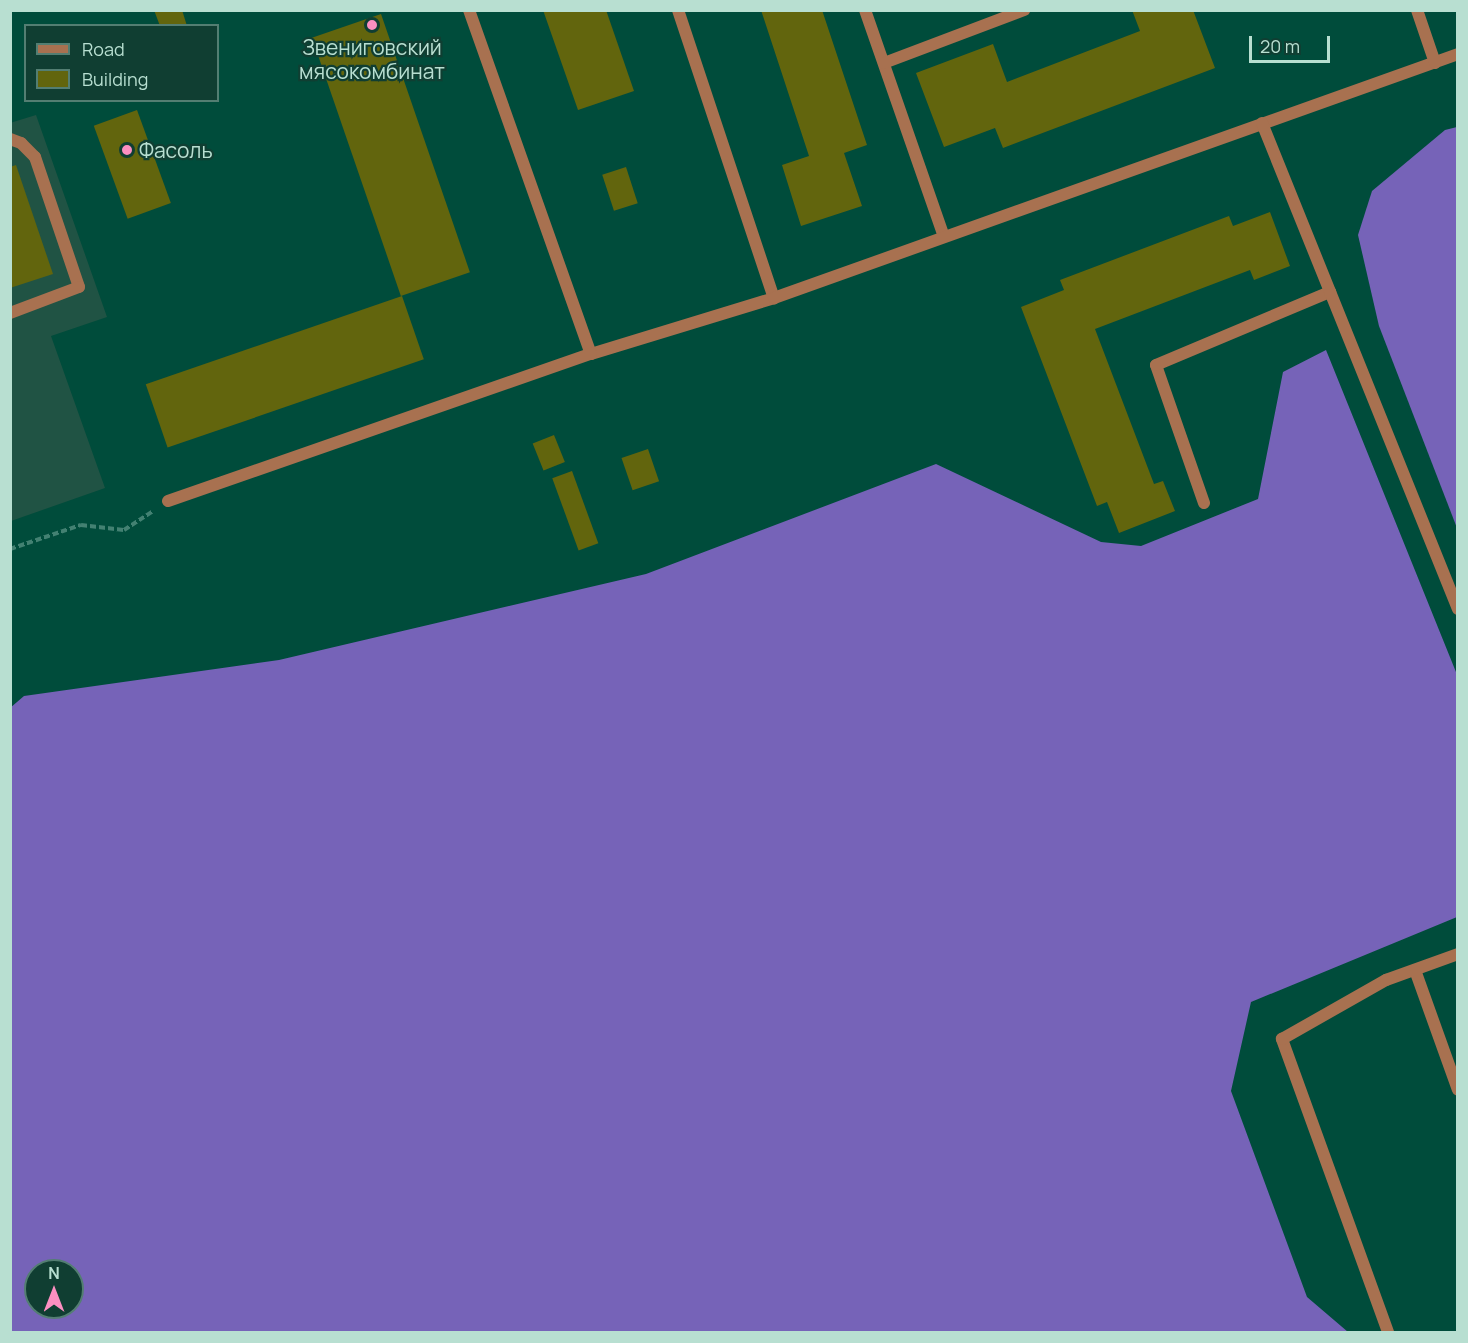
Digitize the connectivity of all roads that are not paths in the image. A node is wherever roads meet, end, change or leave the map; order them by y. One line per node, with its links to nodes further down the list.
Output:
1 (470, 10): 15 (street)
2 (678, 10): 13 (street)
3 (865, 10): 7 (street)
4 (1024, 10): 7 (street)
5 (1417, 10): 8 (street)
6 (1458, 54): 8 (street)
7 (884, 63): 11 (street)
8 (1435, 63): 9 (street)
9 (1262, 123): 11 (street); 12 (street)
10 (10, 139): 14 (street)
11 (944, 237): 13 (street)
12 (1330, 292): 17 (street); 18 (street)
13 (774, 298): 15 (street)
14 (10, 313)
15 (591, 354): 16 (street)
16 (168, 501)
17 (1204, 503)
18 (1458, 609)
19 (1458, 954): 20 (street)
20 (1415, 970): 21 (street); 22 (street)
21 (1458, 1090)
22 (1388, 1332)

